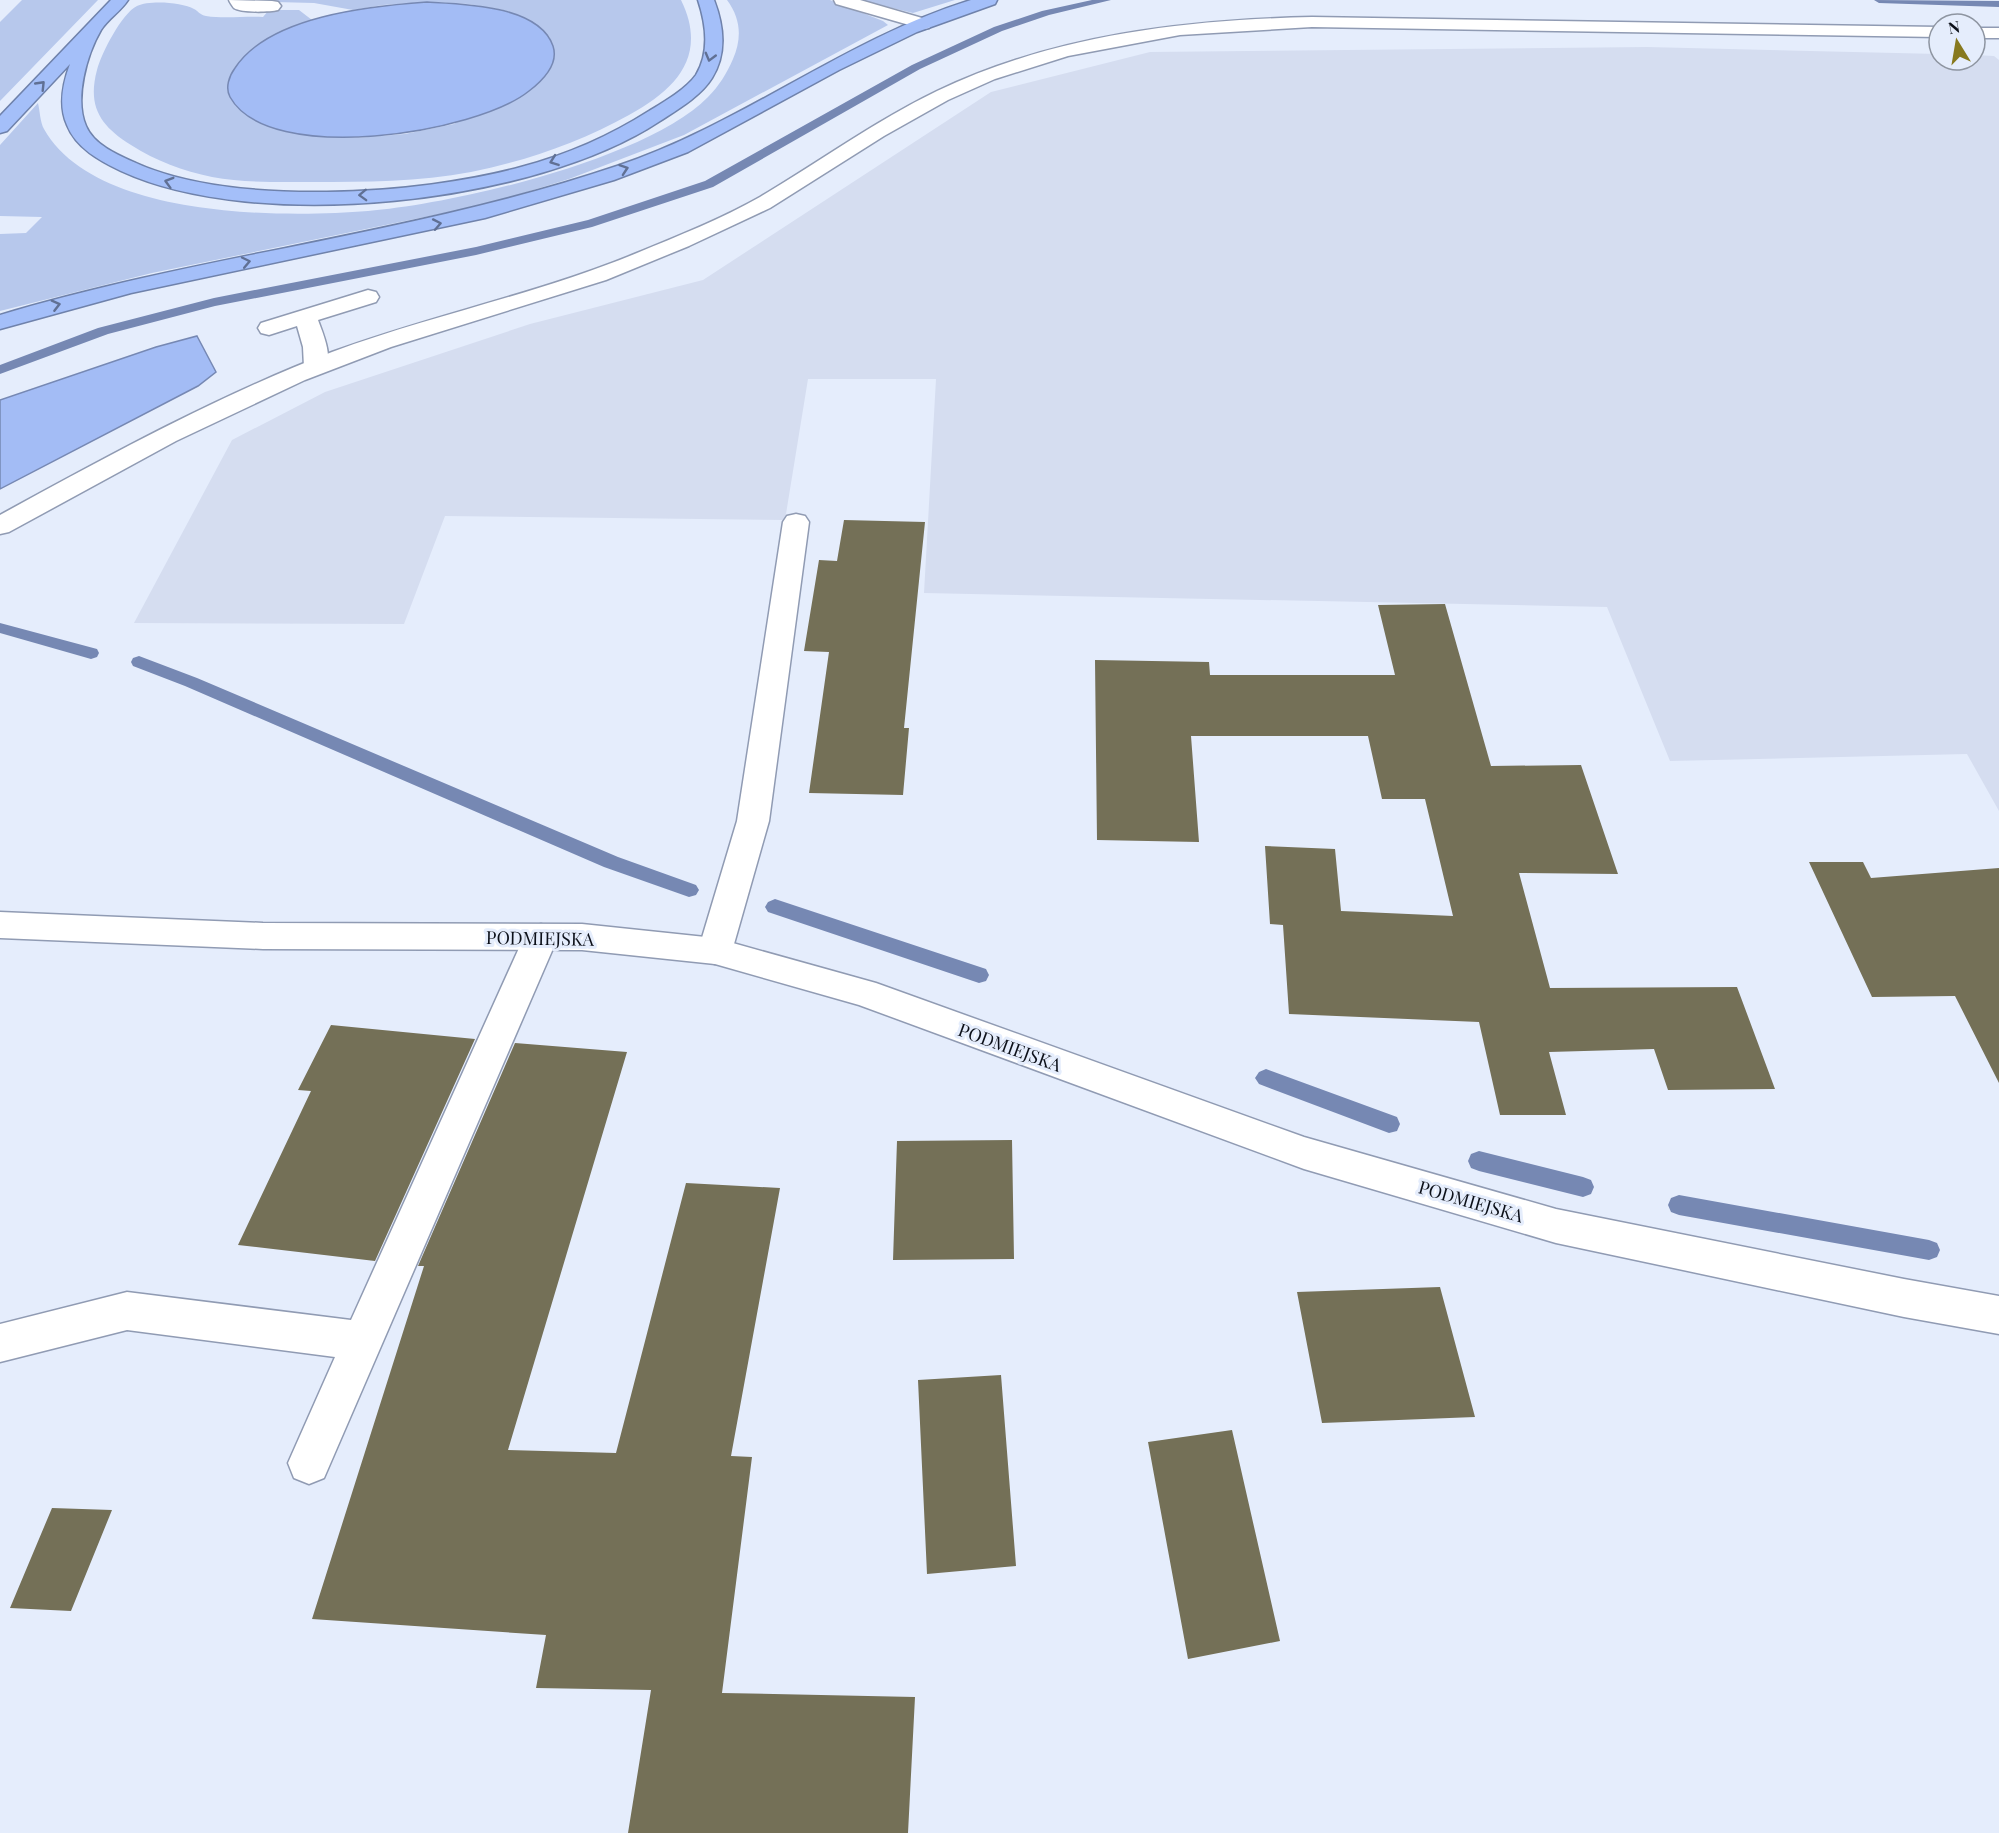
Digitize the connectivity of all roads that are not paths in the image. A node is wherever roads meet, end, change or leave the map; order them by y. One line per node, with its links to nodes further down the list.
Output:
1 (120, 0): 2 (street); 9 (highway)
2 (131, 0)
3 (237, 0): 7 (street)
4 (706, 0): 9 (highway, one-way to 9)
5 (842, 0): 8 (street)
6 (988, 0): 8 (highway)
7 (272, 6)
8 (923, 24): 14 (highway, one-way to 8)
9 (92, 32): 11 (highway, one-way to 9)
10 (1927, 32): 16 (street)
11 (0, 127)
12 (368, 297): 13 (street)
13 (306, 316): 15 (street); 16 (street)
14 (0, 322)
15 (269, 328)
16 (316, 367): 18 (street)
17 (795, 522): 21 (street)
18 (0, 526)
19 (0, 925): 20 (street, PODMIEJSKA)
20 (541, 937): 21 (street, PODMIEJSKA); 23 (street)
21 (715, 951): 22 (street, PODMIEJSKA)
22 (1999, 1315)
23 (363, 1341): 24 (street); 25 (street)
24 (0, 1343)
25 (309, 1463)

